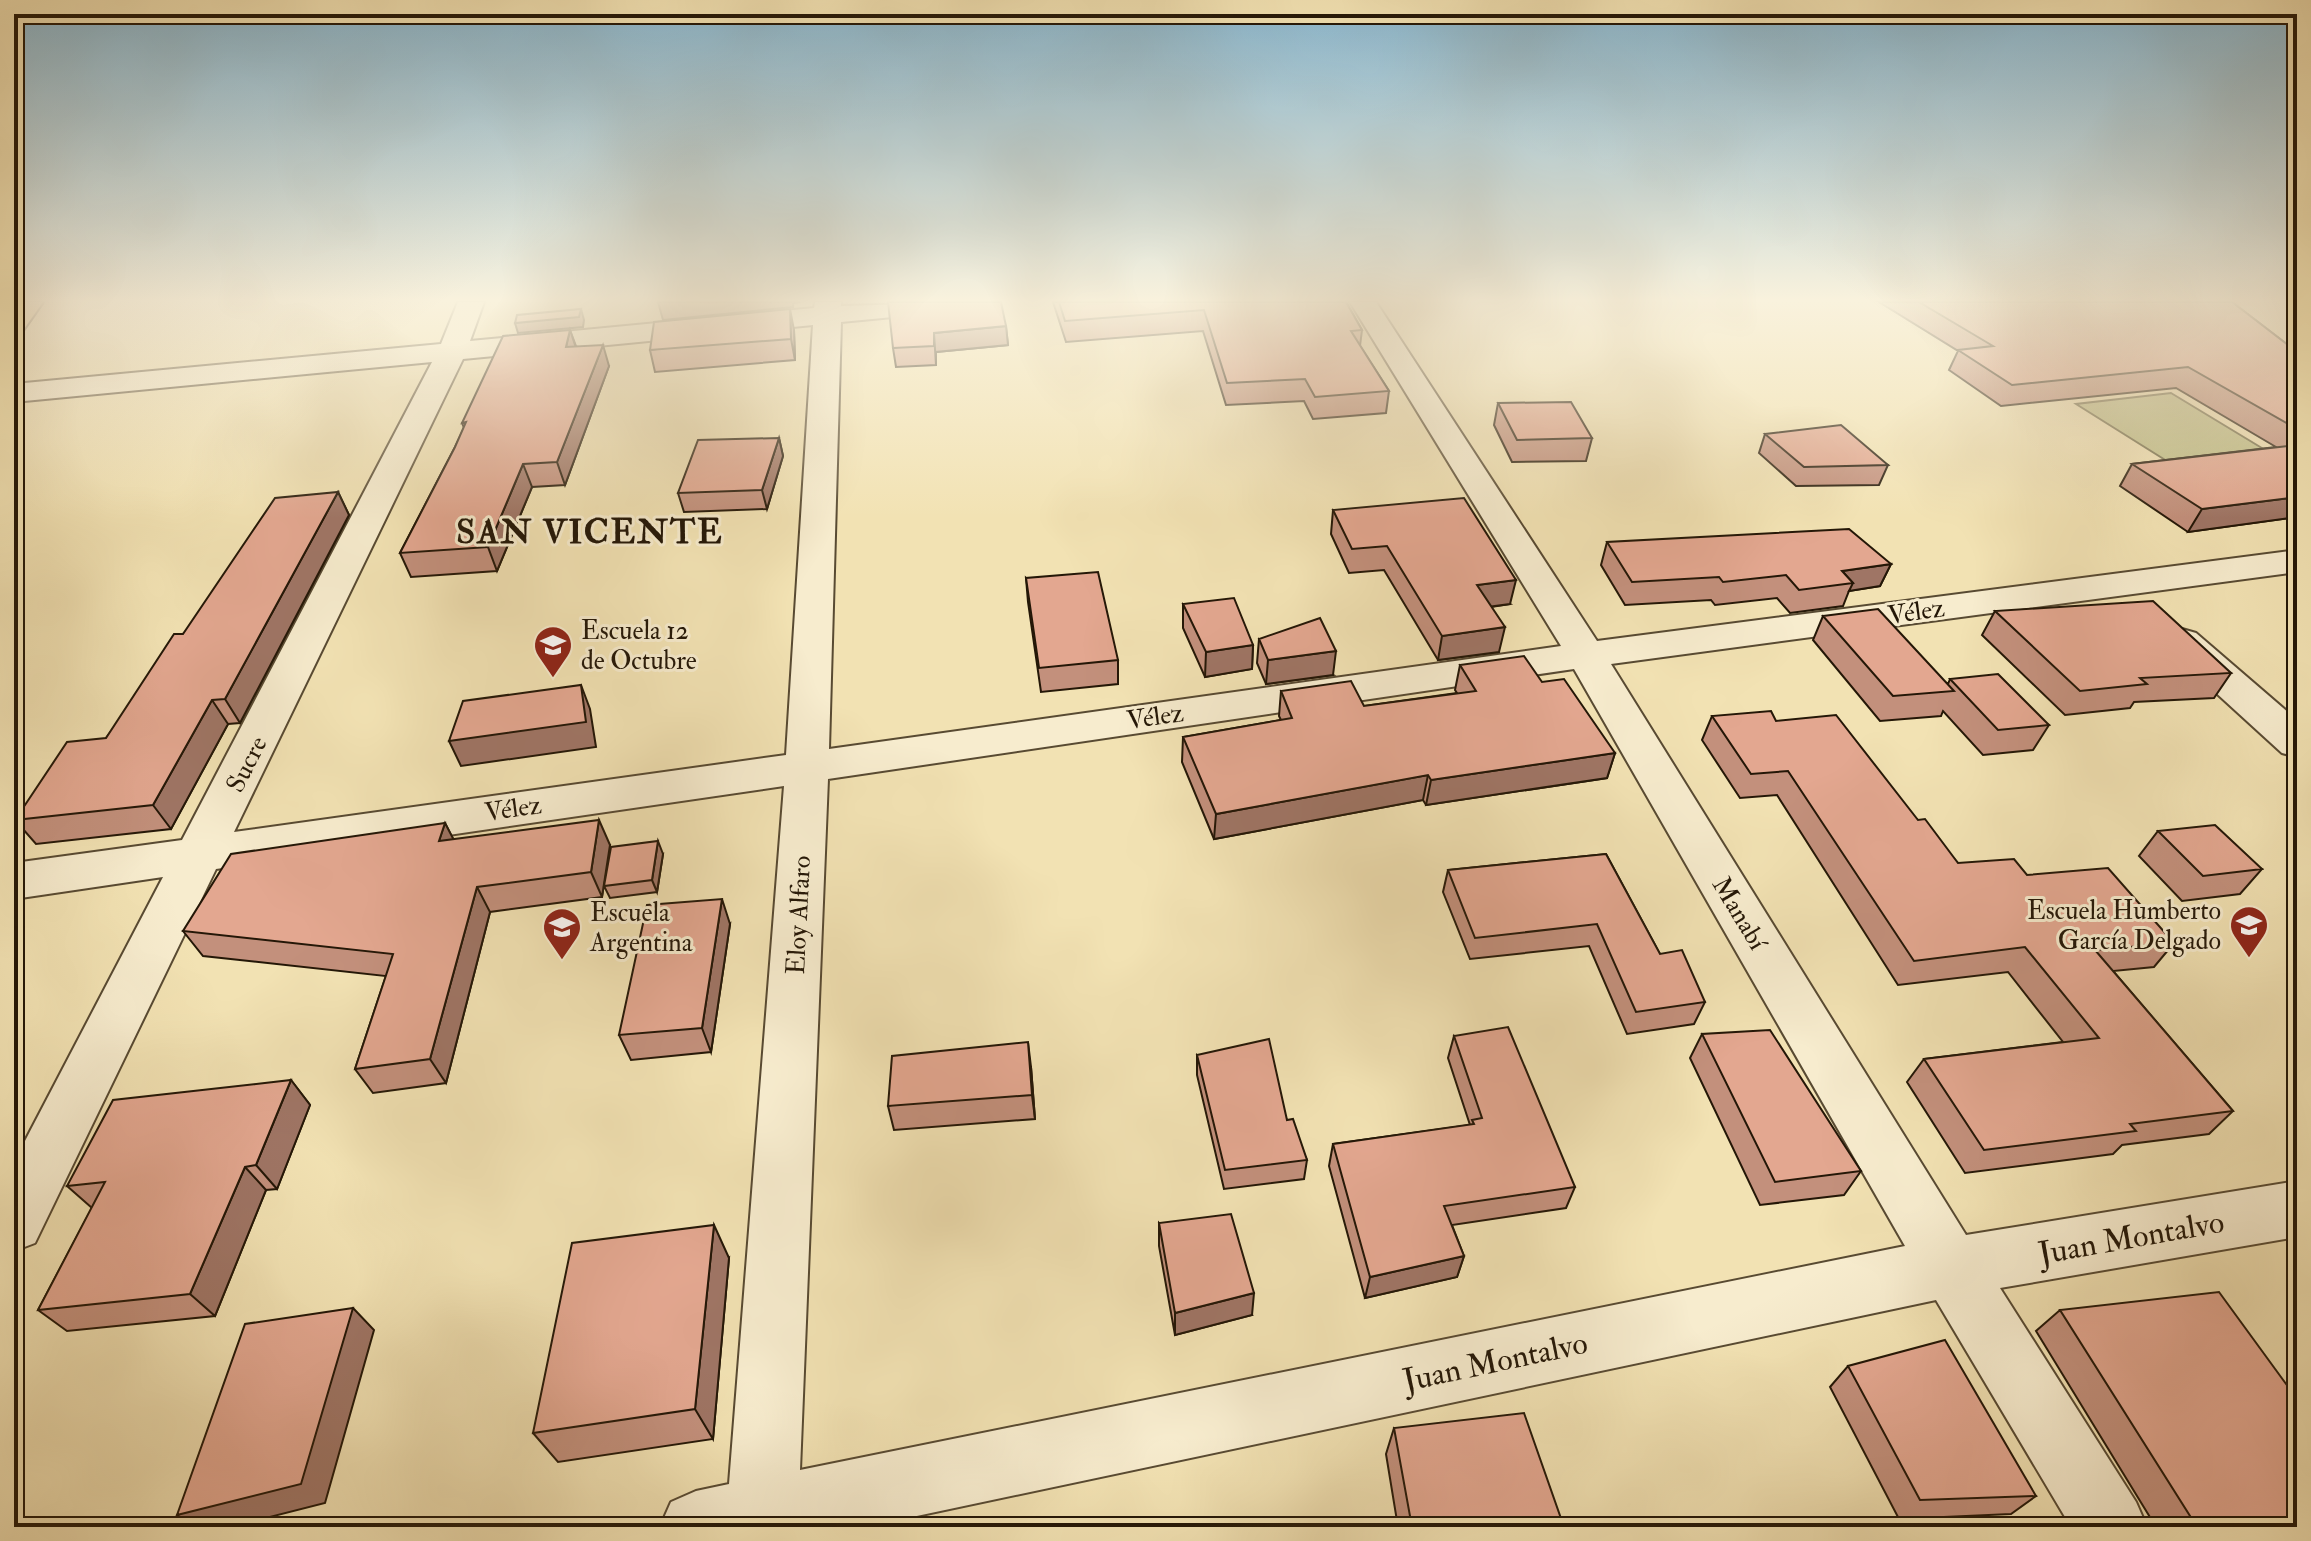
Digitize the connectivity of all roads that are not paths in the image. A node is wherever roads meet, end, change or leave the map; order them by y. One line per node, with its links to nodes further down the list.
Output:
1 (213, 374): 5 (street)
2 (441, 374): 11 (street, Sucre)
3 (825, 374): 10 (street, Eloy Alfaro)
4 (1408, 374): 8 (street, Manabí)
5 (14, 393)
6 (2297, 561): 7 (street, Vélez)
7 (2119, 584): 8 (street, Vélez); 9 (street)
8 (1586, 655): 10 (street, Vélez); 15 (street, Manabí)
9 (2297, 743)
10 (807, 765): 11 (street, Vélez); 16 (street, Eloy Alfaro)
11 (201, 854): 12 (street, Vélez); 14 (street, Sucre)
12 (14, 881)
13 (2297, 1209): 15 (street, Juan Montalvo)
14 (14, 1223)
15 (1951, 1267): 16 (street, Juan Montalvo); 18 (street, Manabí)
16 (762, 1520): 17 (street, Juan Montalvo)
17 (696, 1527)
18 (2111, 1527)

